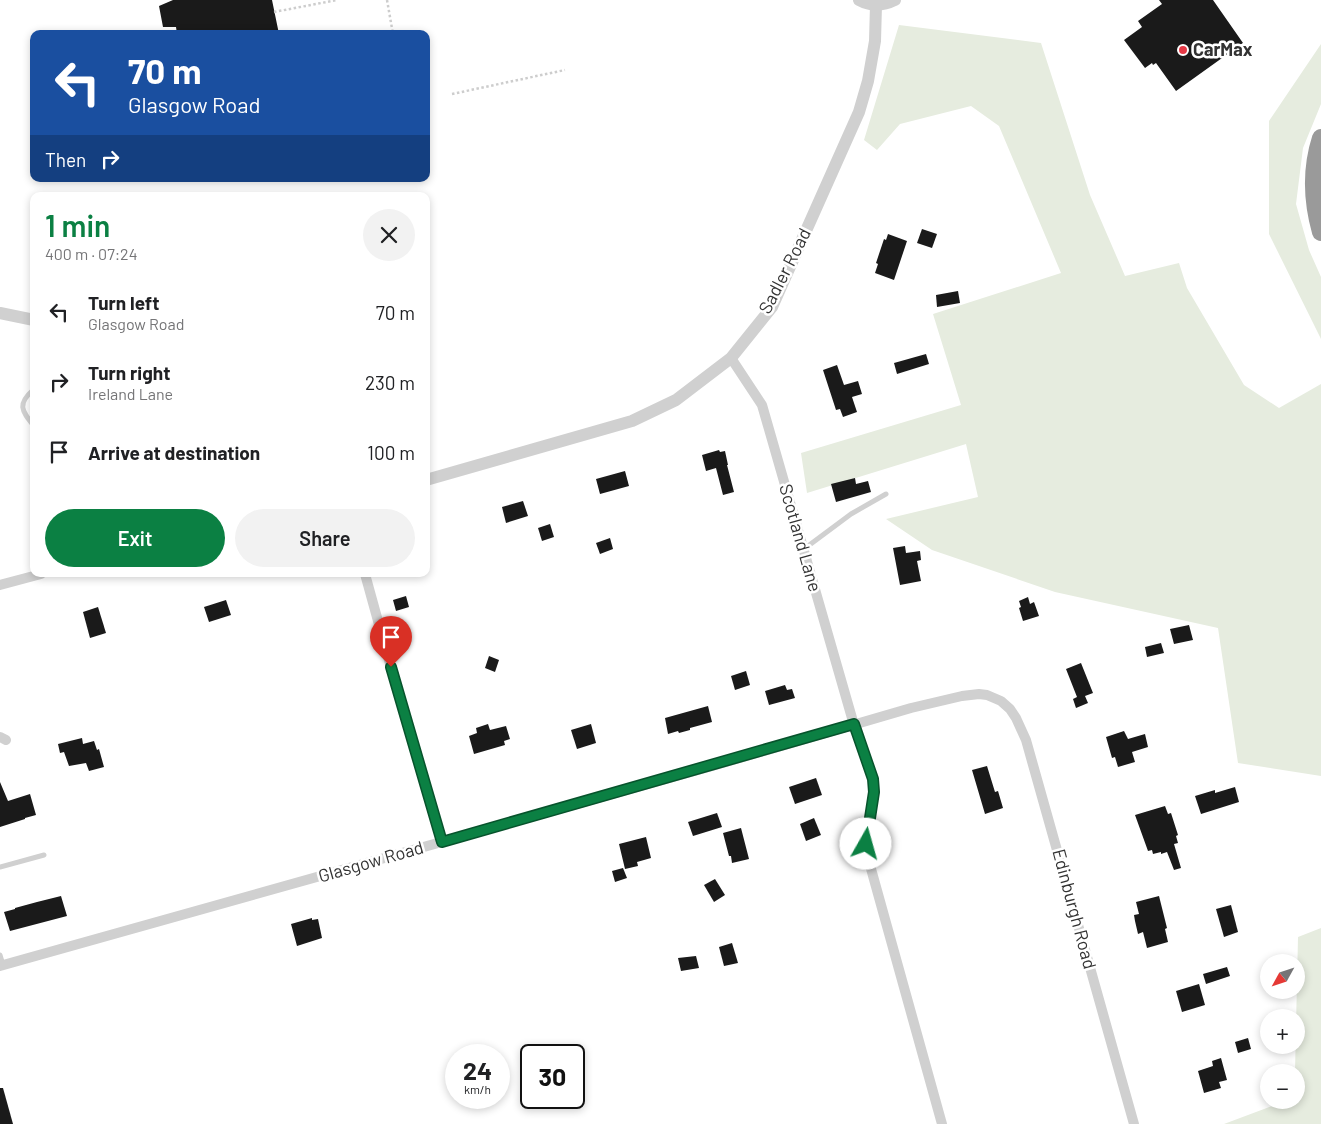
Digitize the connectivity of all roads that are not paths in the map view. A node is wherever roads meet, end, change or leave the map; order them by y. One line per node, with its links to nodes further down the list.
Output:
1 (859, 0): 3 (street)
2 (895, 0): 3 (street)
3 (876, 5): 8 (street, Sadler Road)
4 (1321, 138): 5 (highway)
5 (1321, 232)
6 (0, 313): 7 (street)
7 (30, 319)
8 (731, 358): 11 (street, Sadler Road); 13 (street, Scotland Lane)
9 (30, 393): 10 (lane)
10 (30, 421)
11 (430, 479)
12 (886, 494): 13 (lane)
13 (804, 548): 18 (street, Scotland Lane)
14 (30, 577): 16 (street)
15 (366, 577): 19 (street)
16 (0, 585)
17 (1001, 701): 18 (street, Glasgow Road); 25 (street, Edinburgh Road)
18 (854, 724): 19 (street, Glasgow Road); 24 (street, Scotland Lane)
19 (442, 842): 23 (street, Glasgow Road)
20 (44, 855): 21 (lane)
21 (0, 868)
22 (0, 954): 23 (lane)
23 (2, 965)
24 (942, 1124)
25 (1134, 1124)

